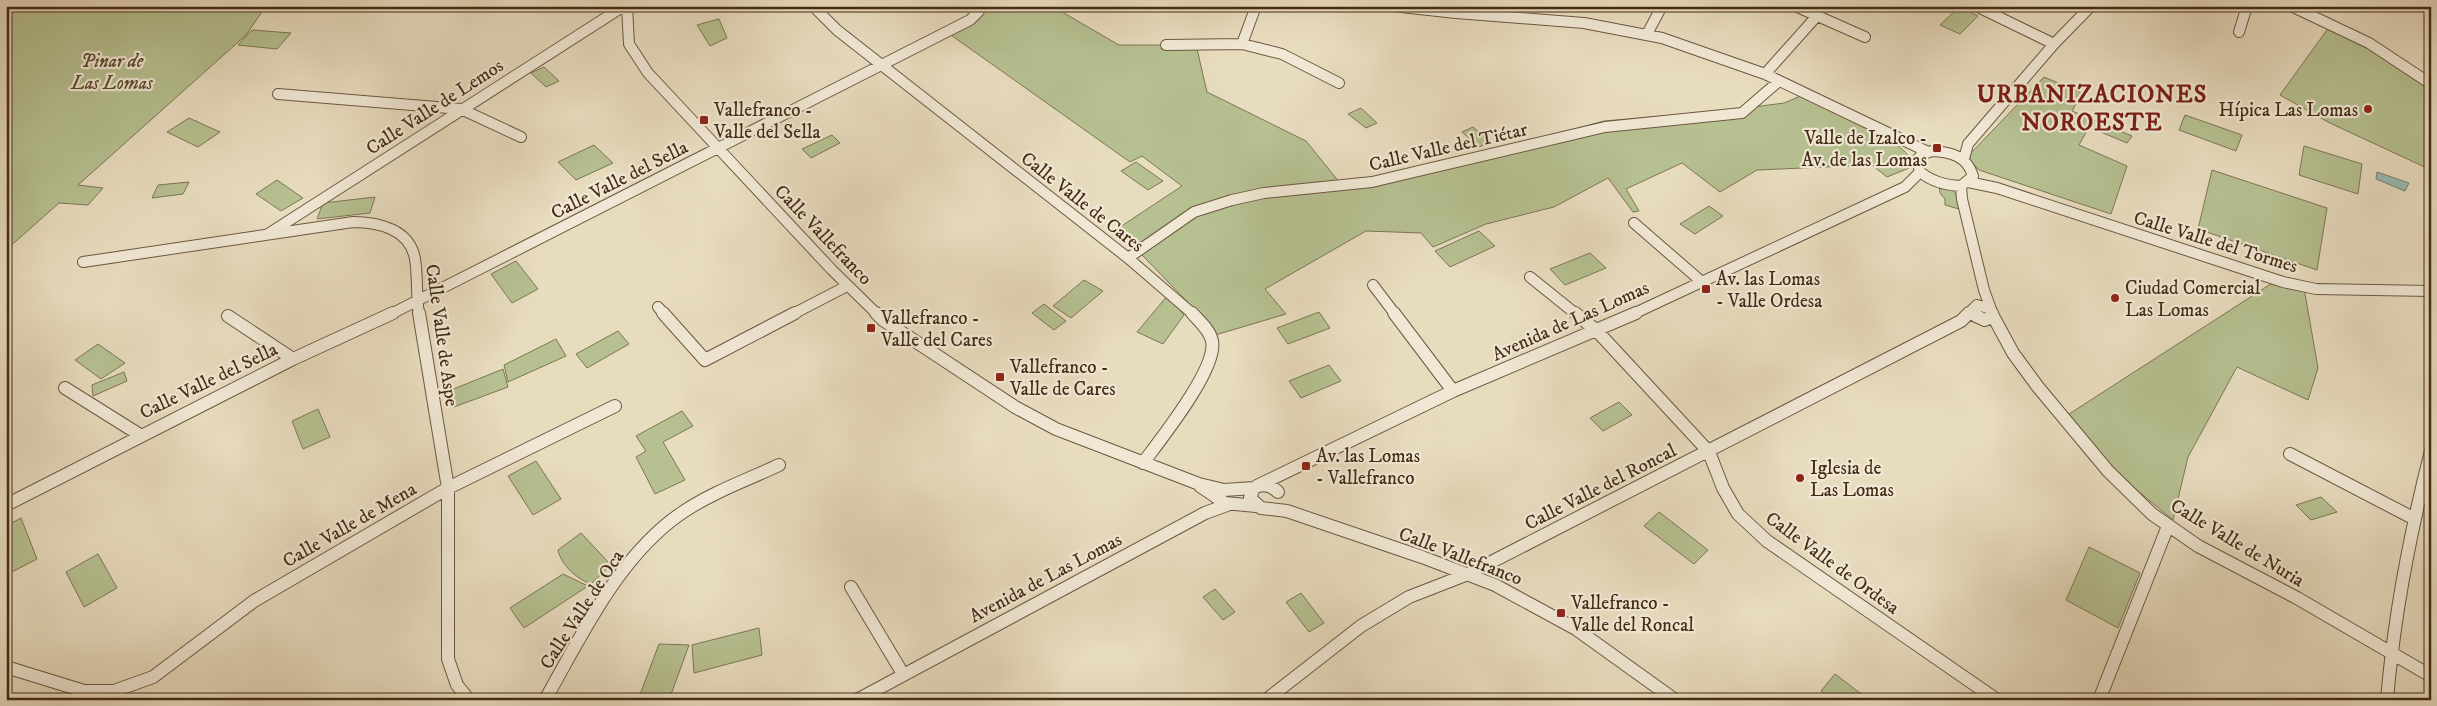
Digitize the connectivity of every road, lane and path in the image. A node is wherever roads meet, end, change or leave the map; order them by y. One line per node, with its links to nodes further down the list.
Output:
1 (625, 6): 28 (street, Calle Valle de Lemos); 32 (street, Calle Vallefranco)
2 (813, 6): 21 (street, Calle Valle de Cares)
3 (979, 6): 21 (street, Calle Valle del Sella)
4 (1256, 6): 18 (street)
5 (1392, 6): 12 (street)
6 (1662, 6): 16 (street)
7 (1795, 6): 14 (street)
8 (1976, 6): 19 (street)
9 (2247, 6): 15 (street)
10 (2291, 6): 26 (street)
11 (2306, 6): 23 (street)
12 (1403, 7): 16 (street)
13 (2091, 7): 19 (street)
14 (1816, 17): 17 (street); 22 (street)
15 (2239, 32)
16 (1647, 34): 22 (street)
17 (1865, 37)
18 (1242, 44): 20 (street); 25 (street)
19 (2054, 44): 31 (street)
20 (1166, 45)
21 (882, 65): 32 (street, Calle Valle del Sella); 45 (street, Calle Valle de Cares)
22 (1765, 74): 24 (street)
23 (2431, 76)
24 (1779, 81): 30 (street); 45 (street, Calle Valle del Tiétar)
25 (1339, 84)
26 (2431, 84)
27 (278, 94): 28 (street)
28 (461, 109): 29 (street); 44 (street, Calle Valle de Lemos)
29 (521, 137)
30 (1902, 143): 33 (street); 35 (street)
31 (1968, 144): 34 (street); 36 (street)
32 (718, 150): 50 (street, Calle Vallefranco); 53 (street, Calle Valle del Sella)
33 (1928, 152): 34 (street); 35 (street)
34 (1949, 152): 36 (street)
35 (1917, 160): 37 (street)
36 (1964, 160): 39 (street)
37 (1920, 172): 38 (street); 41 (street, Avenida de Las Lomas)
38 (1930, 181): 40 (street); 41 (street)
39 (1967, 181): 40 (street); 42 (street, Calle Valle de Nuria); 52 (street, Calle Valle del Tormes)
40 (1946, 185): 42 (street)
41 (1906, 187): 48 (street, Avenida de Las Lomas)
42 (1962, 199): 51 (street, Calle Valle de Nuria)
43 (1634, 223): 48 (street)
44 (264, 236): 46 (street, Calle Valle de Aspe); 53 (street, Calle Valle de Aspe)
45 (1128, 258): 66 (street, Calle Valle de Cares)
46 (84, 262)
47 (1530, 277): 57 (street, Calle Valle de Ordesa)
48 (1702, 282): 57 (street, Avenida de Las Lomas)
49 (1373, 285): 60 (street)
50 (847, 286): 54 (street); 66 (street, Calle Vallefranco)
51 (1984, 290): 55 (street, Calle Valle de Nuria)
52 (2431, 291)
53 (417, 302): 58 (street, Calle Valle del Sella); 70 (street, Calle Valle de Aspe)
54 (658, 306)
55 (1983, 313): 64 (street, Calle Valle del Roncal); 76 (street, Calle Valle de Nuria)
56 (228, 316): 58 (street, Calle Valle del Sella)
57 (1597, 331): 60 (street, Avenida de Las Lomas); 64 (street, Calle Valle de Ordesa)
58 (293, 359): 62 (street, Calle Valle del Sella)
59 (65, 388): 62 (street, Calle Valle del Sella)
60 (1453, 391): 68 (street, Avenida de Las Lomas)
61 (615, 406): 70 (street, Calle Valle de Mena)
62 (140, 435): 73 (street, Calle Valle del Sella)
63 (2431, 451): 75 (street)
64 (1709, 452): 77 (street, Calle Valle del Roncal); 89 (street, Calle Valle de Ordesa)
65 (2290, 454): 75 (street)
66 (1143, 463): 72 (street, Calle Vallefranco)
67 (779, 465): 85 (street, Calle Valle de Oca)
68 (1290, 471): 69 (street, Avenida de Las Lomas); 71 (street)
69 (1255, 487): 71 (street); 72 (street); 74 (street)
70 (448, 488): 83 (street, Calle Valle de Mena); 84 (street, Calle Valle de Aspe)
71 (1278, 492): 74 (street)
72 (1222, 498): 74 (street, Calle Vallefranco); 81 (street, Avenida de Las Lomas)
73 (6, 505)
74 (1262, 507): 77 (street, Calle Vallefranco)
75 (2413, 518): 79 (street)
76 (2168, 526): 79 (street, Calle Valle de Nuria); 90 (street)
77 (1468, 574): 87 (street, Calle Valle del Roncal); 88 (street, Calle Vallefranco)
78 (851, 587): 81 (street)
79 (2390, 652): 82 (street, Calle Valle de Nuria); 91 (street)
80 (6, 667): 83 (street, Calle Valle de Mena)
81 (902, 674): 86 (street, Avenida de Las Lomas)
82 (2431, 676)
83 (110, 695)
84 (469, 700)
85 (545, 700)
86 (857, 700)
87 (1266, 700)
88 (1675, 700)
89 (1997, 700)
90 (2099, 700)
91 (2387, 700)

